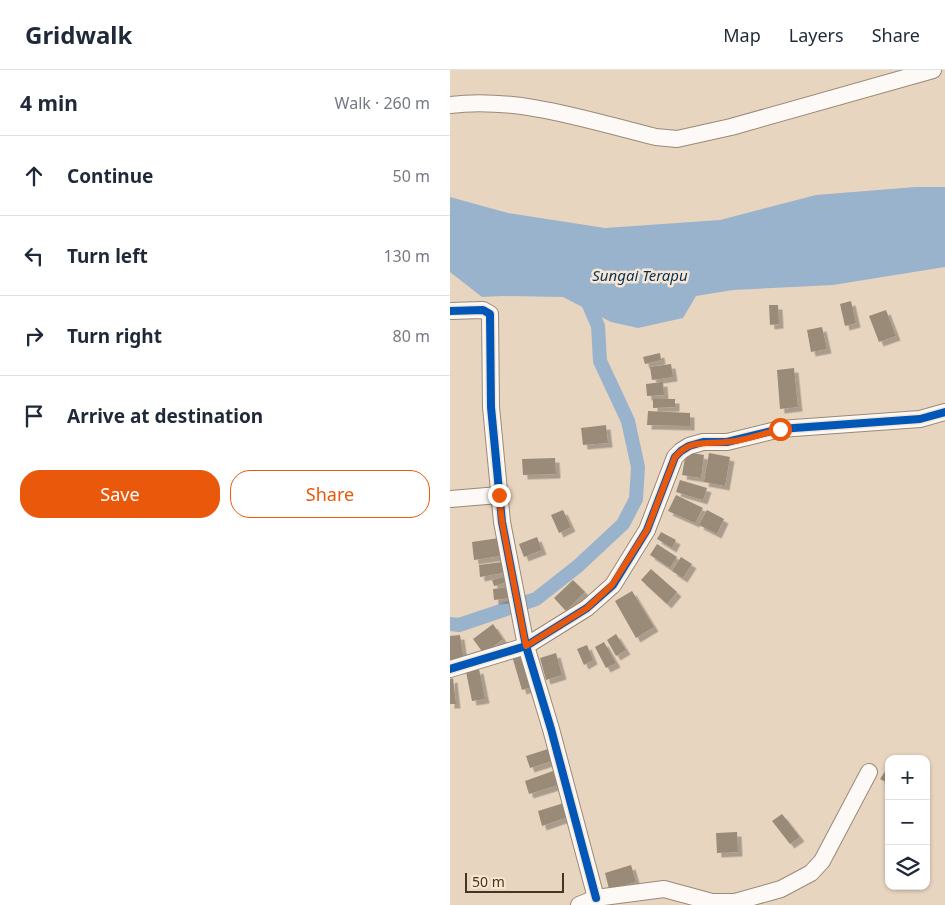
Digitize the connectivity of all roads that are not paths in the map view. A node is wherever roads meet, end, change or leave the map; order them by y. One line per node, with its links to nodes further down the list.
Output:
1 (933, 70): 2 (street)
2 (450, 105)
3 (450, 311): 5 (street)
4 (945, 412): 7 (street)
5 (499, 495): 6 (street); 7 (street)
6 (450, 498)
7 (526, 646): 8 (street); 10 (street)
8 (450, 669)
9 (869, 772): 10 (street)
10 (596, 898): 11 (street)
11 (579, 905)

